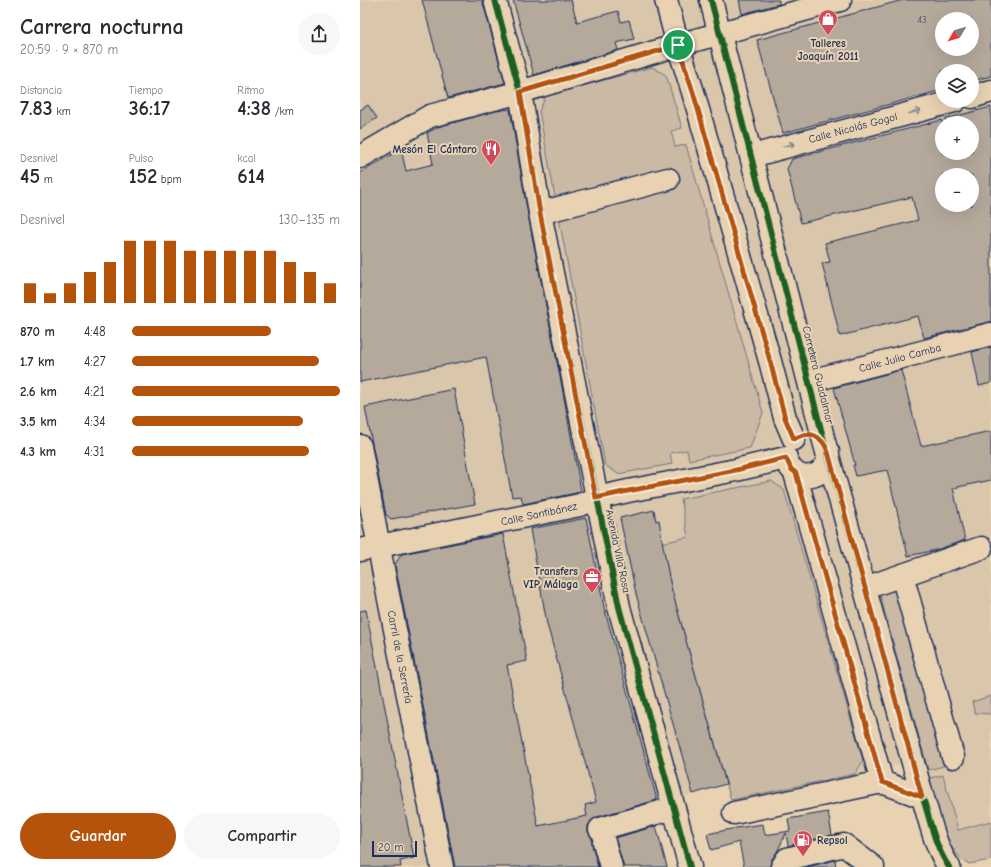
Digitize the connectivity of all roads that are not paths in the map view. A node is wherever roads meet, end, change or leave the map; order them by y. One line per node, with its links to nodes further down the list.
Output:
1 (495, 0): 8 (street, Avenida Villa Rosa)
2 (666, 0): 6 (street)
3 (711, 0): 5 (street, Carretera Guadalmar)
4 (840, 0): 5 (street)
5 (720, 33): 6 (street); 11 (street, Carretera Guadalmar)
6 (678, 45): 8 (street); 19 (street)
7 (991, 91): 9 (street)
8 (520, 92): 12 (street); 14 (street, Avenida Villa Rosa)
9 (979, 94)
10 (935, 106): 11 (street, Calle Nicolás Gogol, one-way to 10)
11 (752, 156): 16 (street, Carretera Guadalmar)
12 (360, 157)
13 (668, 179): 14 (street)
14 (540, 213): 20 (street, Avenida Villa Rosa)
15 (991, 334): 16 (street, Calle Julio Camba)
16 (810, 381): 18 (street, Carretera Guadalmar)
17 (360, 446): 21 (street, Carril de la Serrería)
18 (827, 448): 19 (street, Carretera Guadalmar); 19 (street); 24 (street, Carretera Guadalmar)
19 (792, 457): 20 (street, Calle Santibánez); 26 (street)
20 (596, 498): 21 (street, Calle Santibánez); 28 (street, Avenida Villa Rosa)
21 (369, 548): 31 (street, Carril de la Serrería)
22 (981, 548): 23 (street)
23 (902, 575): 24 (street); 25 (street)
24 (865, 588): 27 (street, Carretera Guadalmar)
25 (953, 757)
26 (882, 782): 27 (street); 29 (street)
27 (922, 797): 30 (street, Carretera Guadalmar)
28 (674, 808): 32 (street); 33 (street, Avenida Villa Rosa)
29 (734, 813)
30 (937, 845): 36 (street); 37 (street, Carretera Guadalmar)
31 (442, 867)
32 (611, 867)
33 (690, 867)
34 (782, 867): 35 (street)
35 (873, 867)
36 (930, 867)
37 (949, 867)

